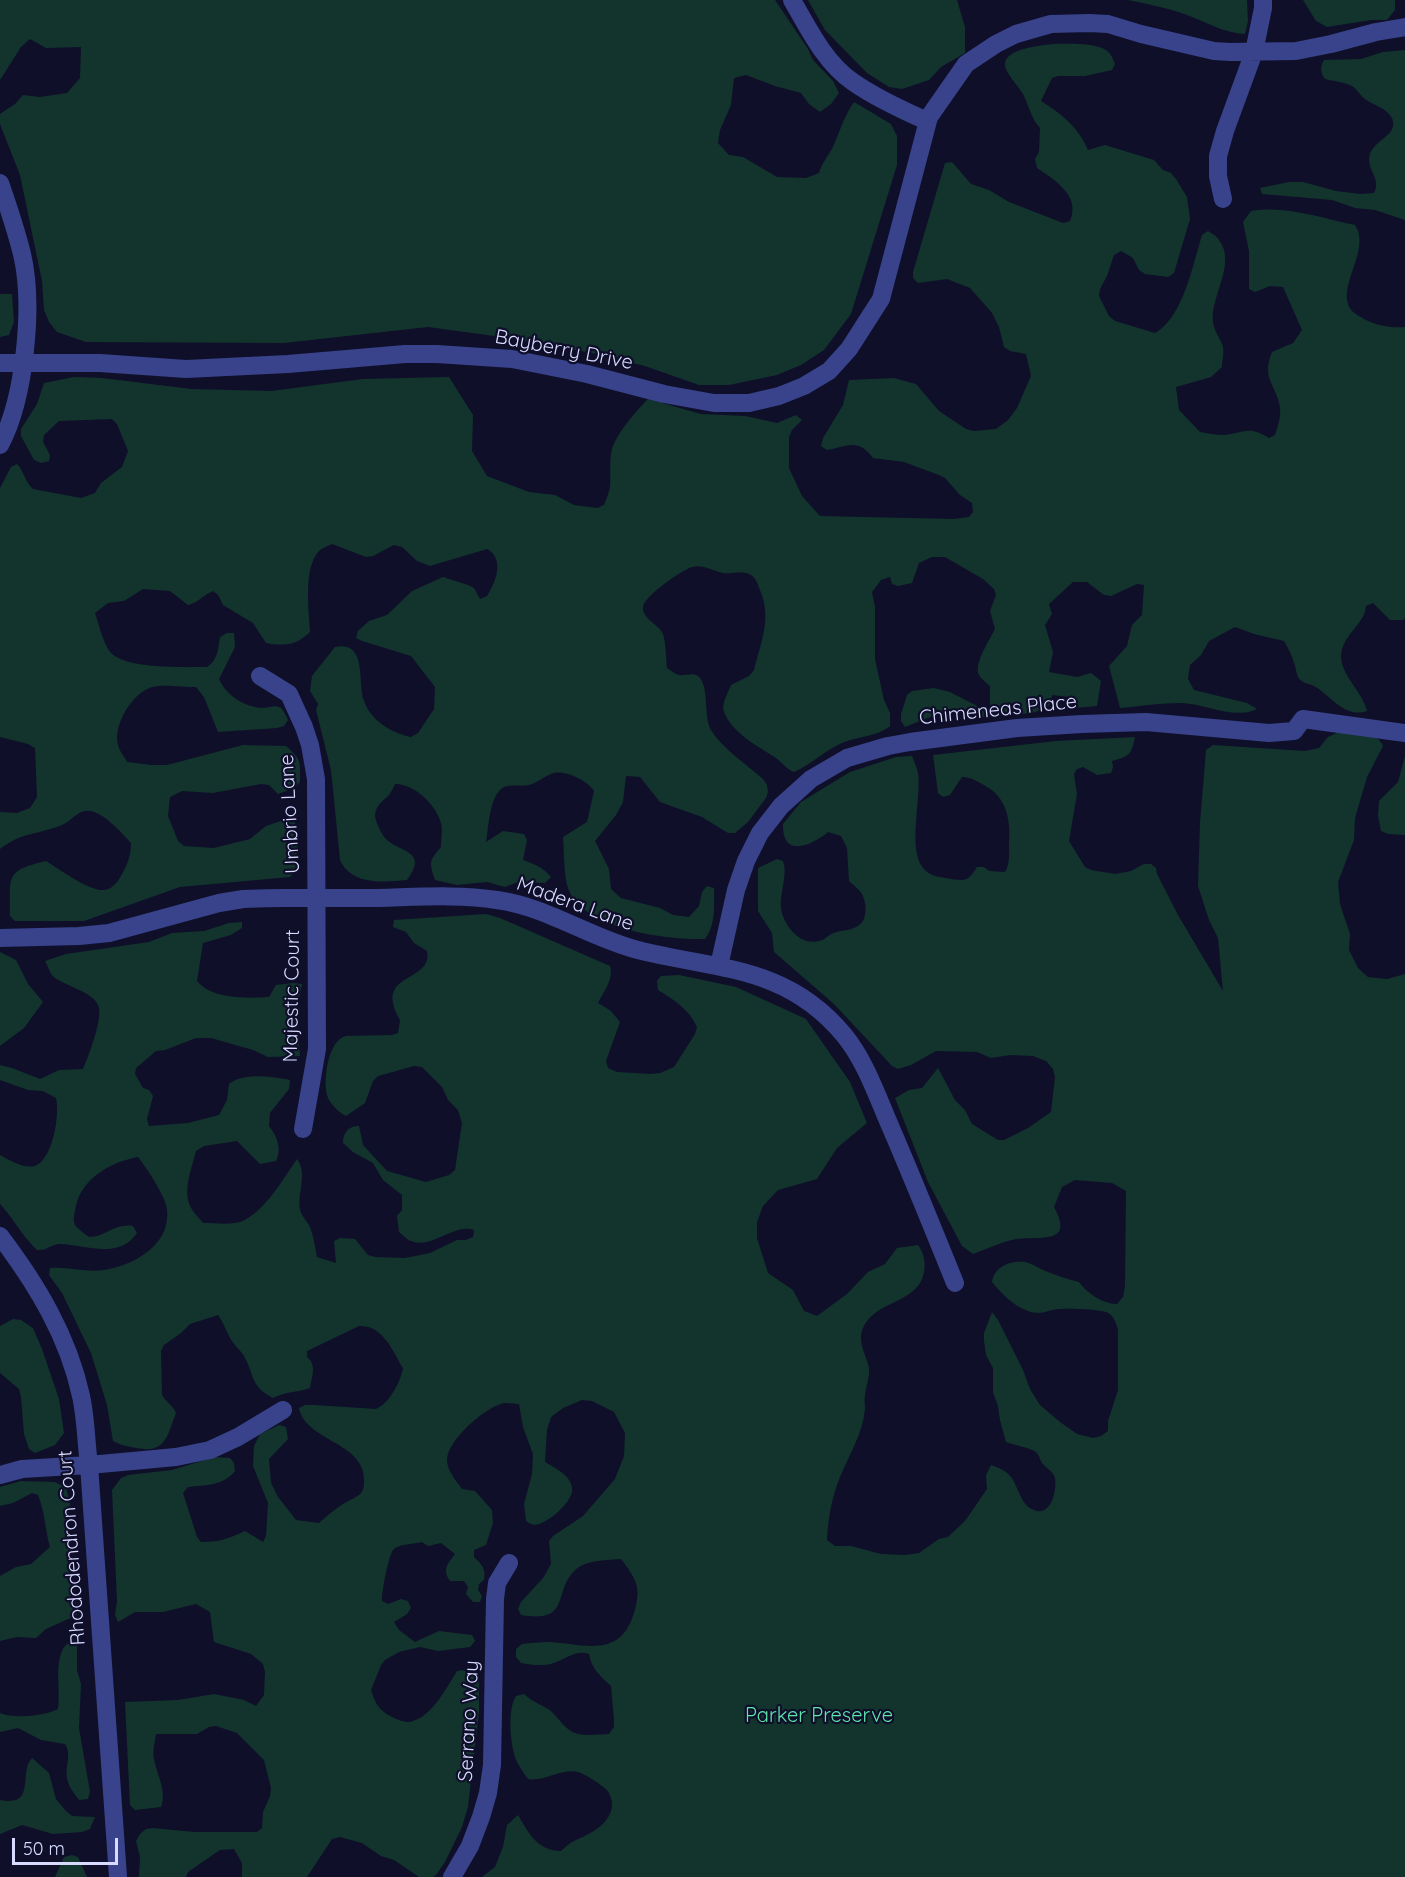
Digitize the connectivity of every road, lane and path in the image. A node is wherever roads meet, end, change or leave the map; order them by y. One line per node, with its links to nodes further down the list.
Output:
1 (792, 0): 5 (street)
2 (1263, 0): 4 (street)
3 (1405, 27): 4 (street)
4 (1254, 52): 5 (street); 7 (street)
5 (927, 122): 9 (street, Bayberry Drive)
6 (0, 183): 9 (street)
7 (1223, 199)
8 (0, 363): 9 (street, Bayberry Drive)
9 (23, 363): 10 (street)
10 (0, 445)
11 (260, 676): 13 (street, Umbrio Lane)
12 (1405, 733): 15 (street, Chimeneas Place)
13 (316, 898): 14 (street, Madera Lane); 15 (street, Madera Lane); 16 (street, Majestic Court)
14 (0, 938)
15 (719, 966): 18 (street, Madera Lane)
16 (303, 1129)
17 (0, 1236): 20 (street, Rhododendron Court)
18 (956, 1283)
19 (283, 1410): 20 (street)
20 (89, 1465): 21 (street); 23 (street, Rhododendron Court)
21 (0, 1475)
22 (509, 1563): 24 (street, Serrano Way)
23 (118, 1877)
24 (452, 1877)

